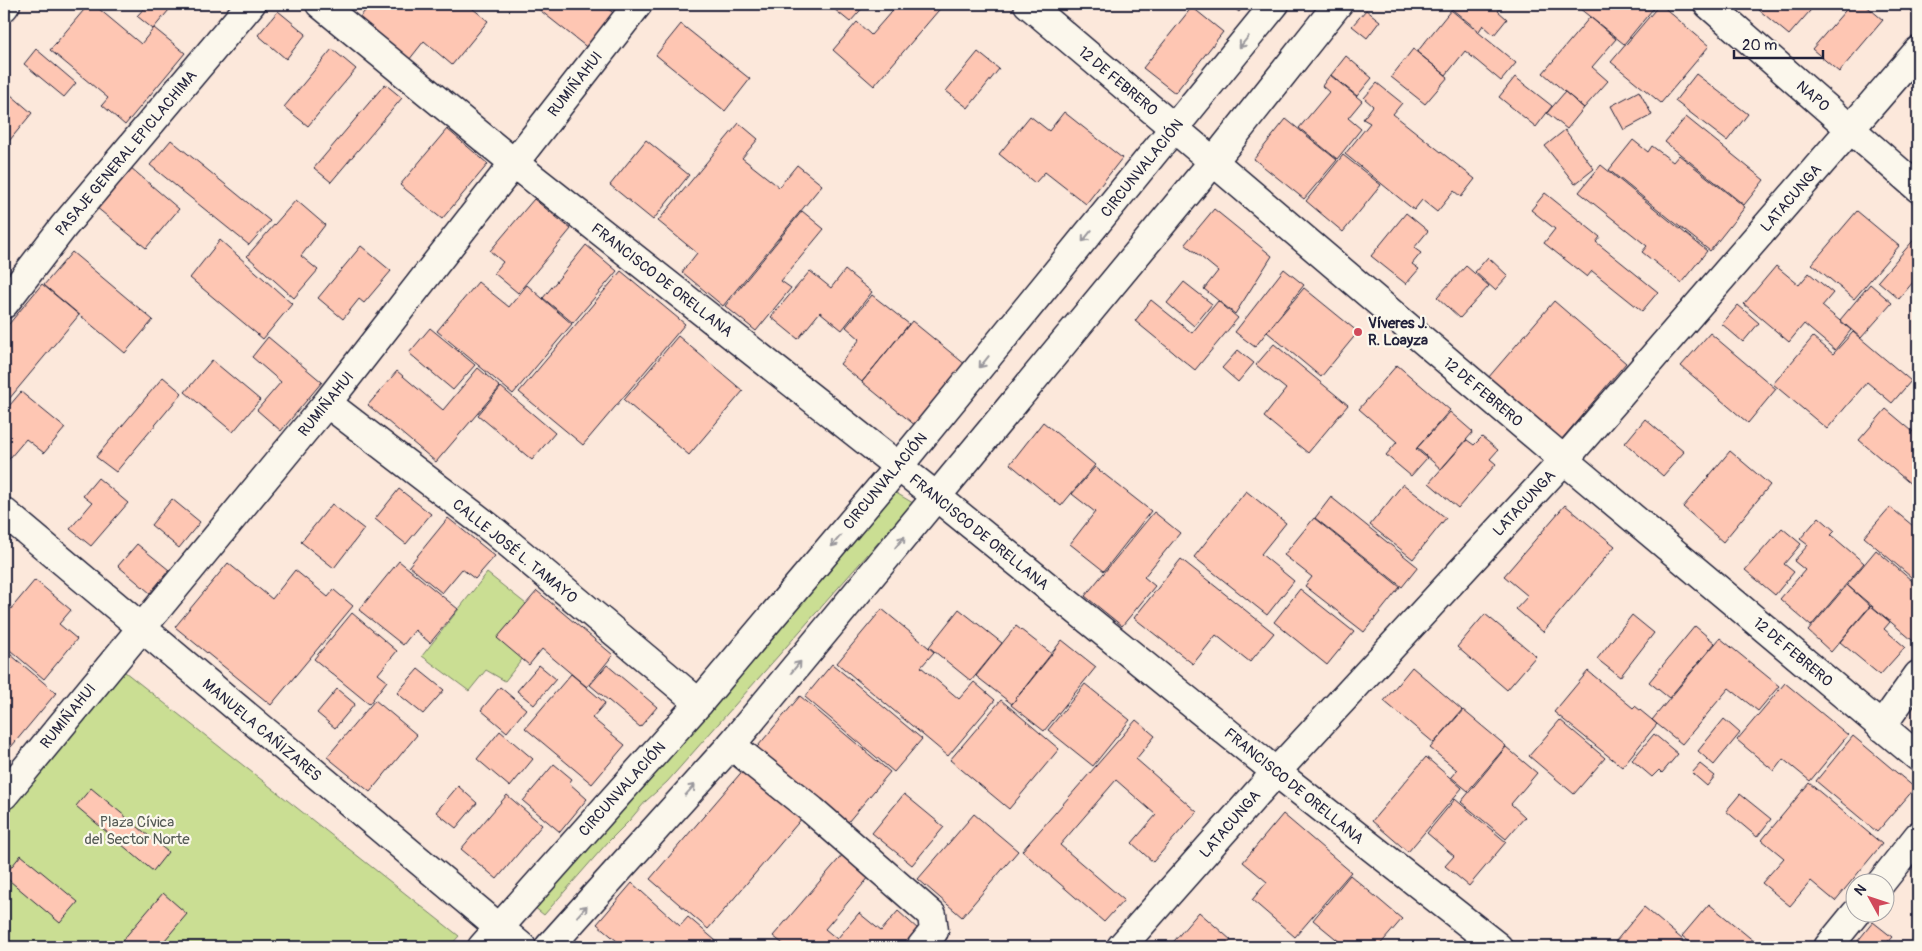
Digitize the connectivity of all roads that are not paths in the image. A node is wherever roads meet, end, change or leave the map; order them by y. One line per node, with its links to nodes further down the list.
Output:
1 (251, 4): 14 (street, PASAJE GENERAL EPICLACHIMA)
2 (320, 4): 12 (street, FRANCISCO DE ORELLANA)
3 (638, 4): 12 (street, RUMIÑAHUI)
4 (1028, 4): 9 (street, 12 DE FEBRERO)
5 (1275, 4): 9 (street, CIRCUNVALACIÓN, one-way to 9)
6 (1338, 4): 11 (street)
7 (1708, 4): 10 (street, NAPO)
8 (1918, 51): 10 (street, LATACUNGA)
9 (1174, 129): 11 (street, 12 DE FEBRERO); 17 (street, CIRCUNVALACIÓN, one-way to 17)
10 (1851, 129): 13 (street, NAPO); 16 (street, LATACUNGA)
11 (1212, 162): 16 (street, 12 DE FEBRERO); 18 (street)
12 (514, 163): 15 (street, RUMIÑAHUI); 17 (street, FRANCISCO DE ORELLANA)
13 (1918, 188)
14 (4, 304)
15 (327, 403): 20 (street, RUMIÑAHUI); 22 (street, CALLE JOSÉ L. TAMAYO)
16 (1564, 460): 23 (street, 12 DE FEBRERO); 26 (street, LATACUNGA)
17 (898, 467): 18 (street, FRANCISCO DE ORELLANA); 22 (street, CIRCUNVALACIÓN, one-way to 22)
18 (937, 497): 24 (street, one-way to 18); 26 (street, FRANCISCO DE ORELLANA)
19 (4, 512): 20 (street, MANUELA CAÑIZARES)
20 (141, 628): 27 (street, RUMIÑAHUI); 31 (street, MANUELA CAÑIZARES)
21 (1918, 675): 23 (street)
22 (699, 703): 31 (street, CIRCUNVALACIÓN)
23 (1881, 727): 25 (street, 12 DE FEBRERO)
24 (732, 745): 33 (street, one-way to 24); 34 (street)
25 (1918, 757)
26 (1276, 772): 35 (street, LATACUNGA); 36 (street, FRANCISCO DE ORELLANA)
27 (4, 795)
28 (1918, 836): 29 (street)
29 (1888, 874)
30 (1847, 924): 37 (street)
31 (491, 938): 32 (street, MANUELA CAÑIZARES)
32 (522, 947)
33 (549, 947)
34 (920, 947)
35 (1121, 947)
36 (1498, 947)
37 (1828, 947)

